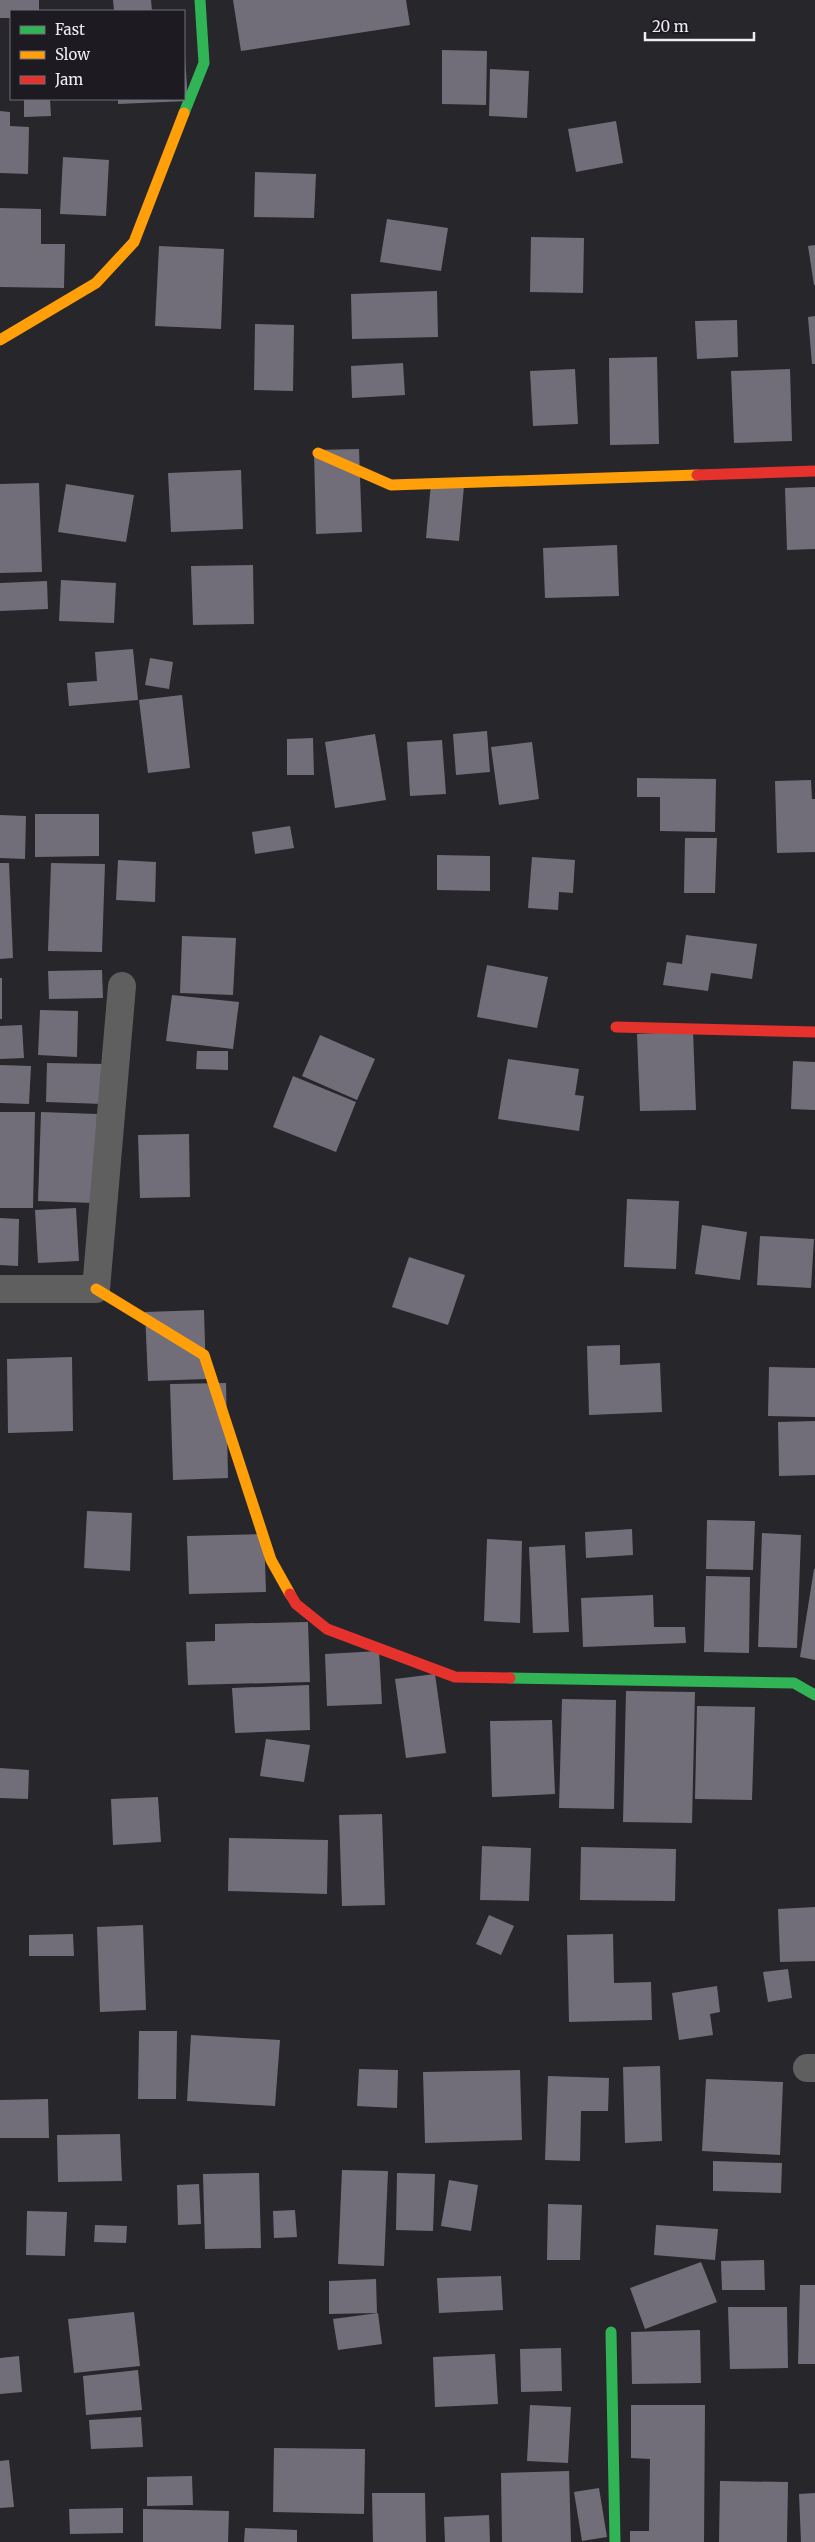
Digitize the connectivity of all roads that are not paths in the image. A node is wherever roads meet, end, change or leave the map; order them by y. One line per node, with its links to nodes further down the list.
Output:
1 (200, 0): 2 (street)
2 (0, 340)
3 (318, 453): 4 (street)
4 (815, 471)
5 (122, 986): 9 (street)
6 (616, 1027): 7 (street)
7 (815, 1032)
8 (0, 1289): 9 (street)
9 (96, 1289): 10 (street)
10 (815, 1695)
11 (611, 2332): 12 (street)
12 (615, 2542)

